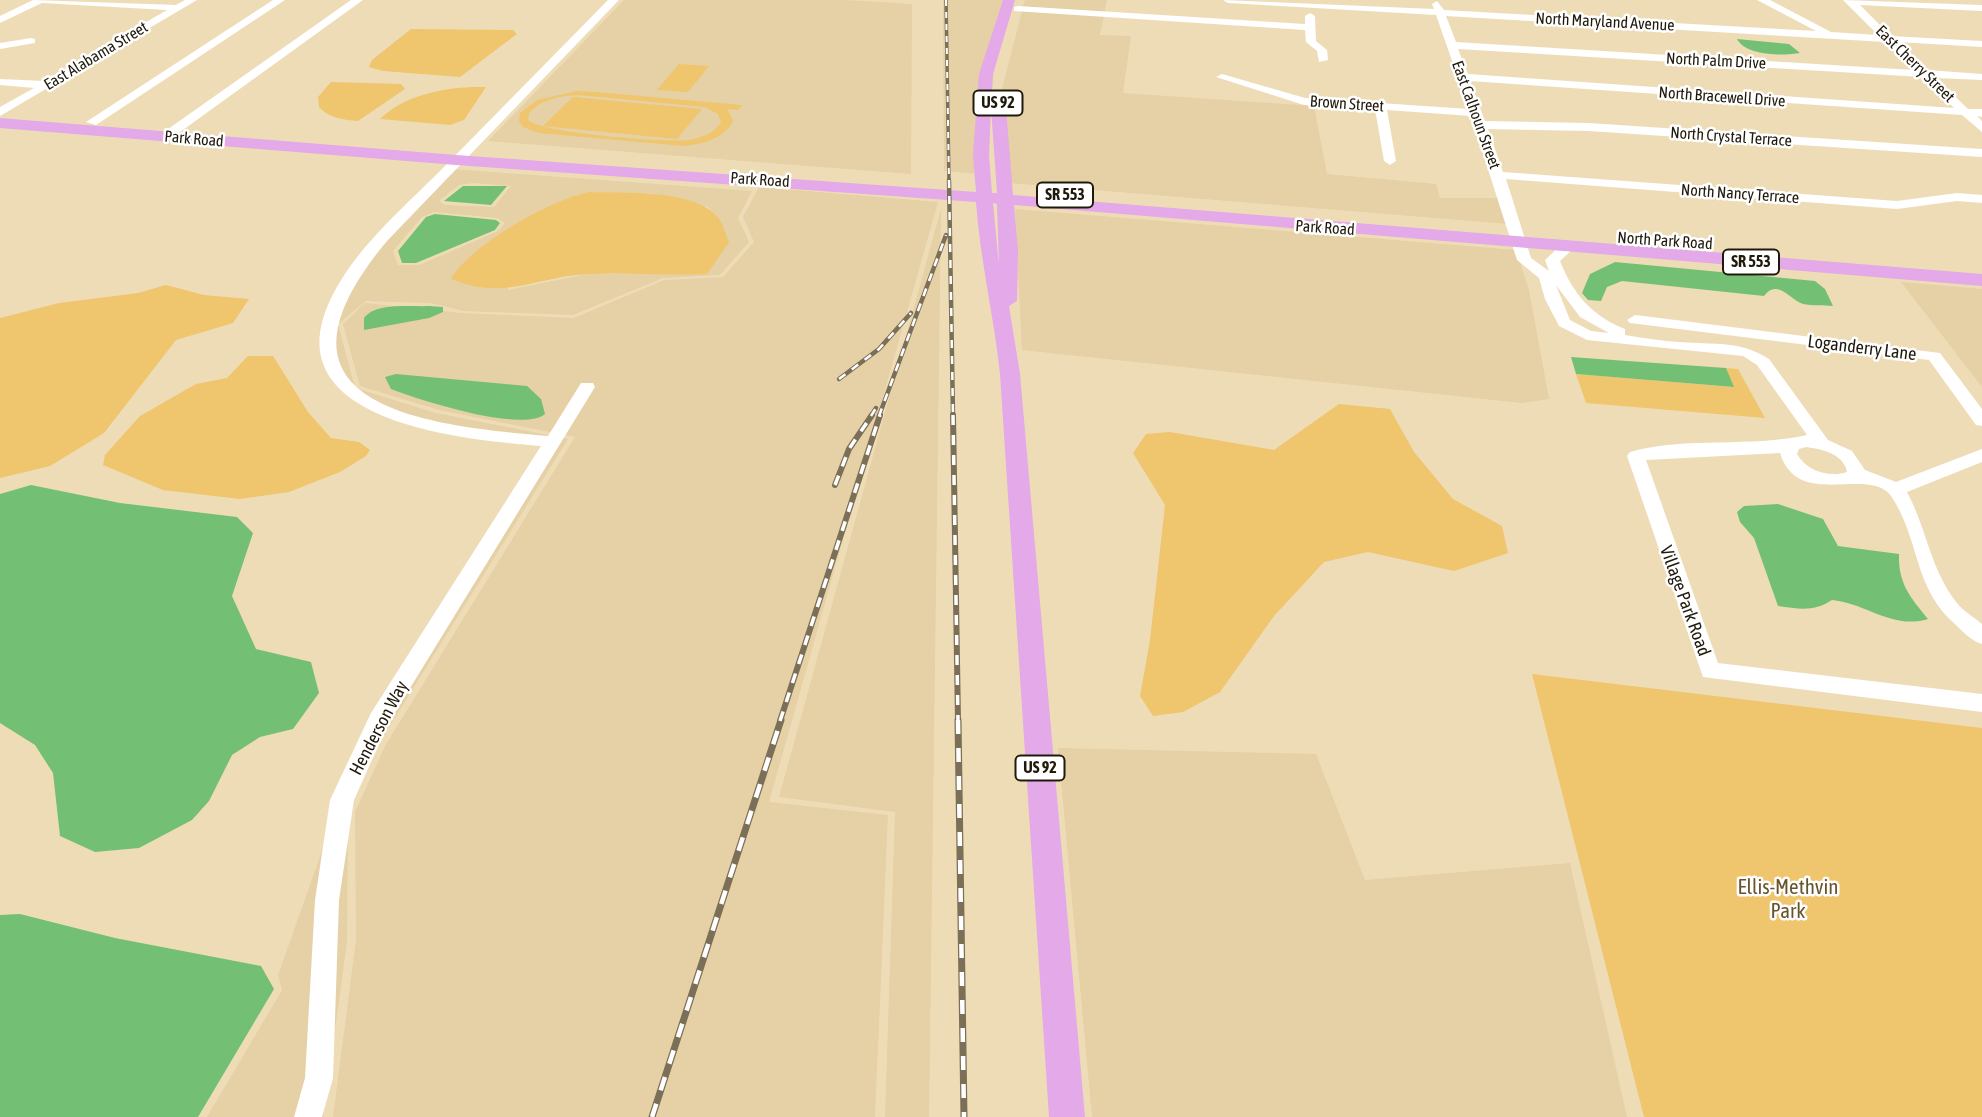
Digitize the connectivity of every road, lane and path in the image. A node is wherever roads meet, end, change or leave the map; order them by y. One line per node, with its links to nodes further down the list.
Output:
1 (40, 0): 14 (street); 17 (street)
2 (192, 0): 14 (street, East Alabama Street)
3 (280, 0): 37 (street)
4 (358, 0): 40 (street)
5 (614, 0): 43 (street)
6 (1228, 0): 7 (street, North Maryland Avenue)
7 (1236, 0): 13 (street, North Maryland Avenue)
8 (1435, 0): 16 (street, East Calhoun Street)
9 (1765, 1): 19 (street)
10 (1849, 1): 15 (street); 20 (street, East Cherry Street)
11 (1016, 3): 18 (street); 46 (main road, US 92); 46 (main road, US 92)
12 (1352, 4): 13 (street, North Maryland Avenue); 16 (street, North Maryland Avenue)
13 (1308, 5): 18 (street)
14 (179, 8): 31 (street, East Alabama Street)
15 (1982, 8)
16 (1440, 13): 19 (street, North Maryland Avenue); 23 (street, East Calhoun Street)
17 (0, 20)
18 (1311, 27): 25 (street)
19 (1833, 36): 20 (street, North Maryland Avenue)
20 (1889, 39): 22 (street, North Maryland Avenue); 26 (street, East Cherry Street)
21 (31, 41): 24 (street)
22 (1982, 44)
23 (1451, 45): 26 (street, North Palm Drive); 28 (street, East Calhoun Street)
24 (0, 46)
25 (1323, 60)
26 (1924, 74): 29 (street, North Palm Drive); 33 (street, East Cherry Street)
27 (1222, 77): 32 (street, Brown Street)
28 (1462, 77): 33 (street, North Bracewell Drive); 36 (street, East Calhoun Street)
29 (1982, 77)
30 (0, 82): 31 (street)
31 (48, 85): 34 (street, East Alabama Street)
32 (1380, 106): 36 (street, Brown Street); 44 (street)
33 (1966, 112): 35 (street, North Bracewell Drive); 39 (street, East Cherry Street)
34 (0, 113): 37 (main road, Park Road)
35 (1982, 113)
36 (1478, 119): 42 (street, North Crystal Terrace); 45 (street, East Calhoun Street)
37 (92, 122): 40 (main road, Park Road)
38 (0, 123): 40 (main road, Park Road)
39 (1982, 128)
40 (171, 133): 41 (main road, Park Road); 43 (main road, Park Road)
41 (339, 151): 43 (main road); 43 (main road)
42 (1982, 153)
43 (456, 161): 46 (main road, Park Road); 46 (main road, Park Road); 61 (street)
44 (1390, 161)
45 (1498, 175): 47 (street, North Nancy Terrace); 48 (street, East Calhoun Street)
46 (994, 193): 48 (main road, Park Road / SR 553); 70 (main road, US 92)
47 (1982, 199)
48 (1517, 236): 49 (main road, North Park Road / SR 553); 50 (main road, North Park Road / SR 553); 51 (street)
49 (1567, 247): 51 (street); 52 (main road, North Park Road / SR 553)
50 (1982, 266)
51 (1552, 276): 53 (street); 54 (street)
52 (1982, 281)
53 (1556, 307): 54 (street); 57 (street)
54 (1577, 307): 57 (street)
55 (1635, 320): 56 (street, Loganderry Lane)
56 (1714, 336): 57 (street); 58 (street); 60 (street, Loganderry Lane)
57 (1624, 337): 58 (street)
58 (1736, 349): 62 (street)
59 (587, 387): 61 (street, Henderson Way)
60 (1982, 421)
61 (555, 442): 69 (street, Henderson Way)
62 (1821, 443): 63 (street, Village Park Road); 65 (street)
63 (1790, 447): 65 (street); 68 (street, Village Park Road)
64 (1982, 455): 66 (street)
65 (1856, 473): 66 (street)
66 (1896, 489): 67 (street)
67 (1982, 636)
68 (1982, 703)
69 (308, 1117)
70 (1067, 1117)

